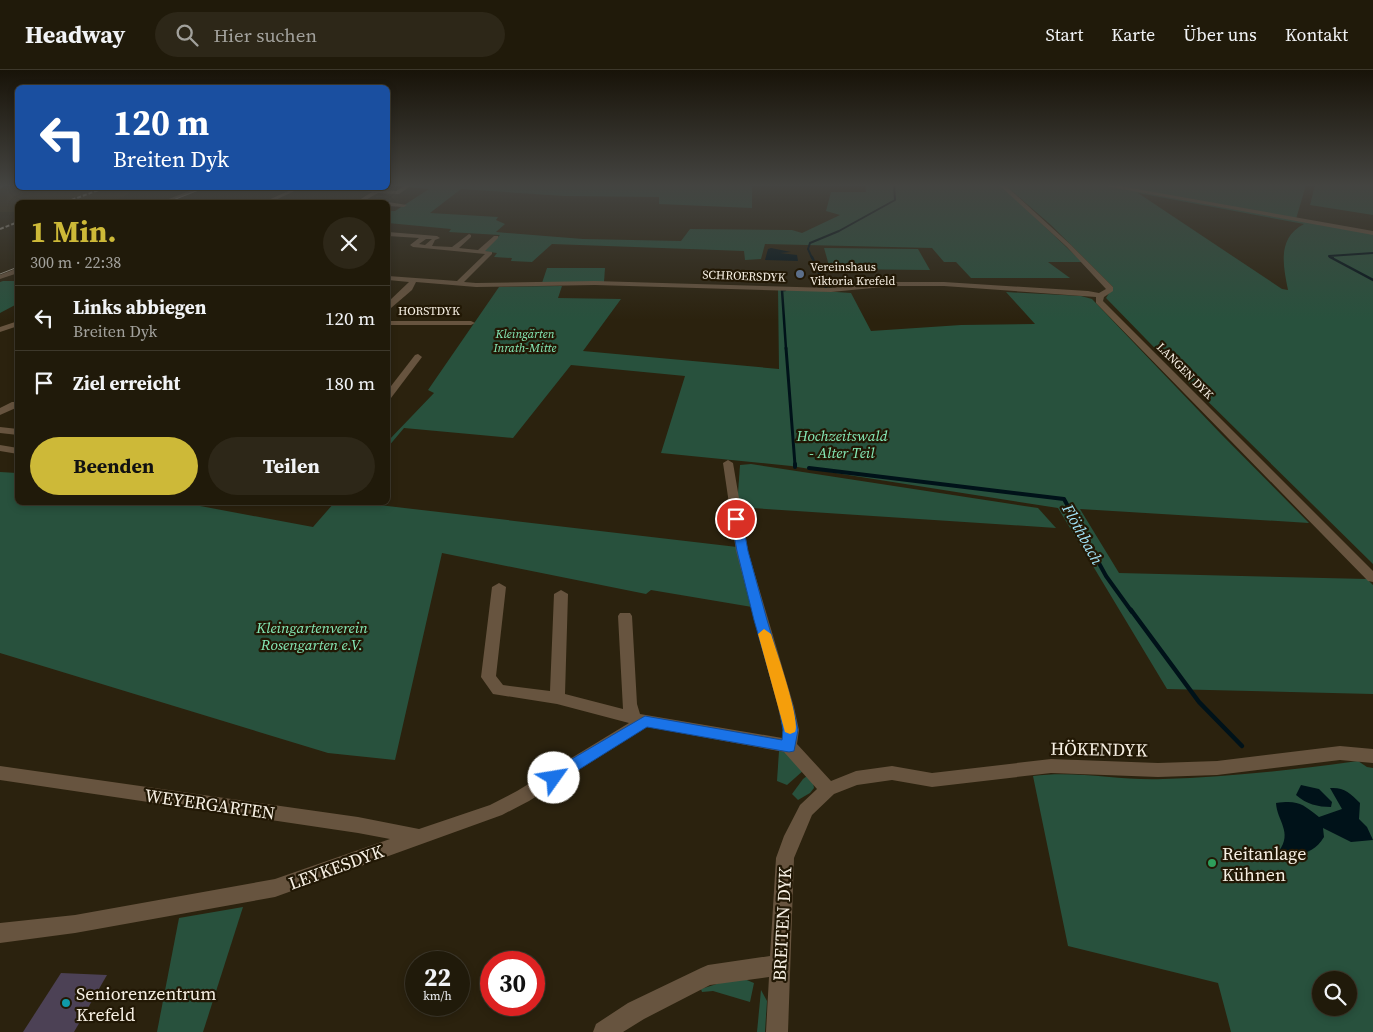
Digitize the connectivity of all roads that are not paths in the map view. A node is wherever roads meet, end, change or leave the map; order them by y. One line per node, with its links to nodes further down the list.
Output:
1 (1051, 230): 18 (street)
2 (1350, 230): 4 (street)
3 (390, 234): 6 (street)
4 (1373, 234)
5 (469, 236): 9 (street)
6 (425, 237): 8 (street); 8 (street)
7 (496, 237): 10 (street)
8 (426, 247): 9 (street)
9 (454, 249): 10 (street)
10 (480, 252): 17 (street)
11 (15, 265): 12 (street)
12 (0, 271)
13 (15, 271): 14 (street)
14 (0, 278)
15 (390, 278): 16 (street, SCHROERSDYK)
16 (414, 280): 17 (street, SCHROERSDYK); 19 (street, HORSTDYK)
17 (458, 284): 18 (street, SCHROERSDYK)
18 (1100, 296): 31 (street, LANGEN DYK)
19 (390, 304)
20 (390, 322): 21 (street, HORSTDYK)
21 (471, 323)
22 (15, 324): 23 (street)
23 (0, 330)
24 (418, 357): 25 (street)
25 (390, 393)
26 (15, 404): 27 (street)
27 (0, 412)
28 (0, 448): 29 (street)
29 (15, 450)
30 (728, 463): 37 (street)
31 (1373, 578)
32 (499, 587): 35 (street)
33 (561, 594): 35 (street)
34 (625, 616): 36 (street)
35 (557, 698): 36 (street)
36 (639, 719): 37 (street); 41 (street, LEYKESDYK)
37 (789, 746): 40 (street)
38 (1373, 756): 40 (street, HÖKENDYK)
39 (0, 773): 41 (street, WEYERGARTEN)
40 (828, 789): 43 (street, BREITEN DYK)
41 (419, 837): 42 (street, LEYKESDYK)
42 (0, 933)
43 (780, 966): 44 (street); 45 (street, BREITEN DYK)
44 (604, 1032)
45 (777, 1032)

